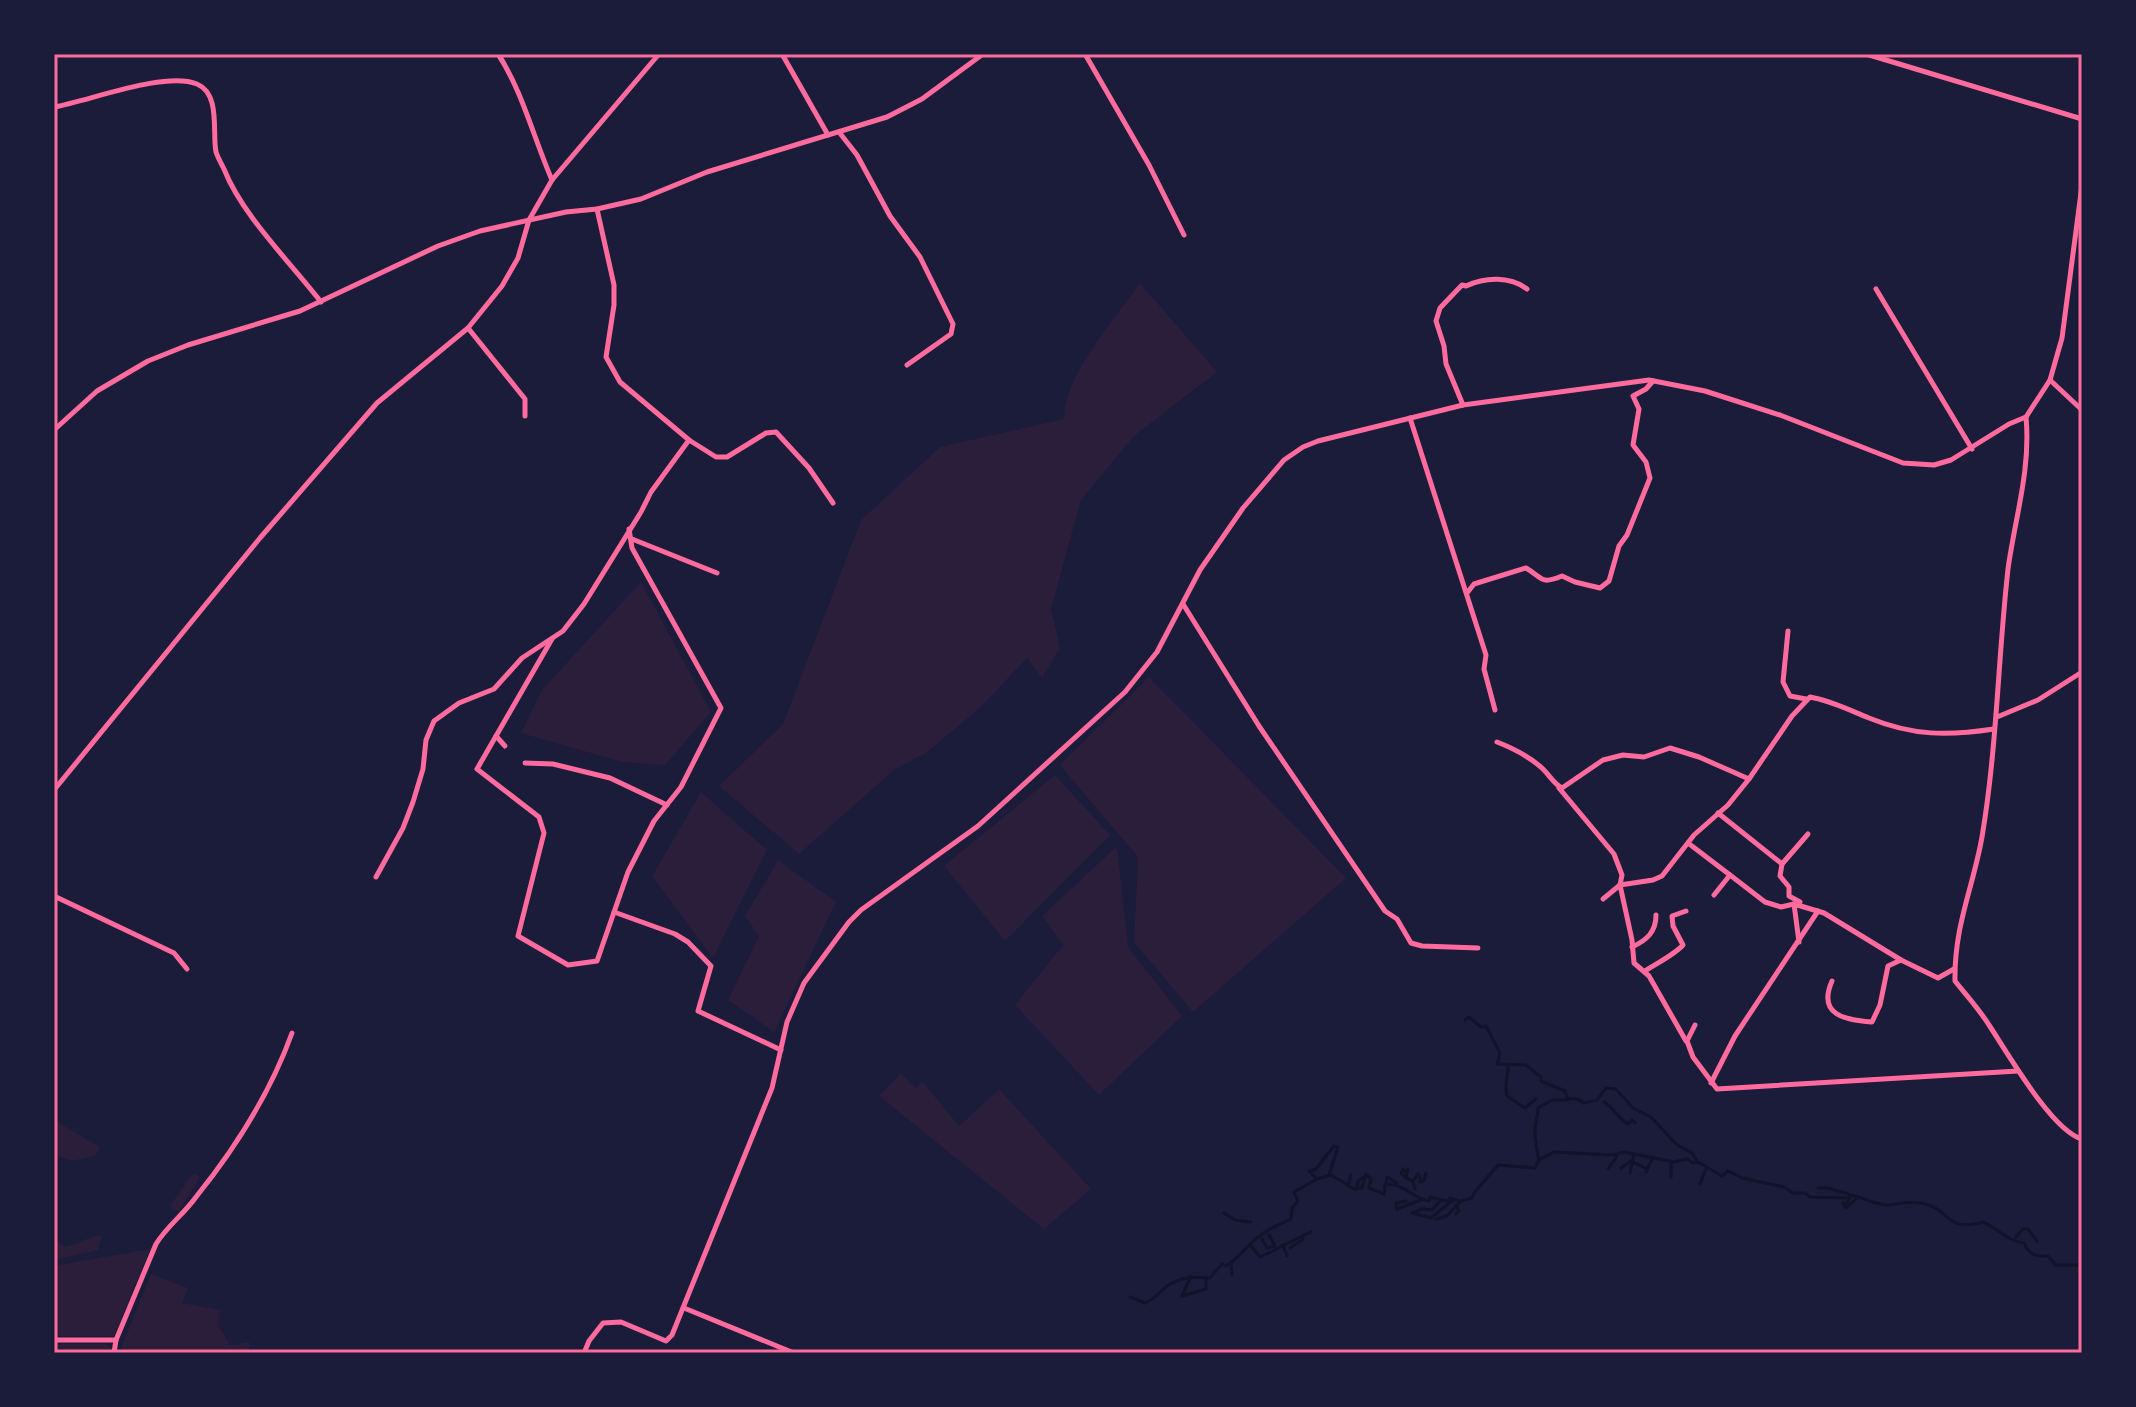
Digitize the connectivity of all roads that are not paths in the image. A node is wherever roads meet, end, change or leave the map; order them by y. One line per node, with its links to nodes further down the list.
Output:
1 (498, 54): 11 (street)
2 (659, 54): 11 (street)
3 (782, 54): 10 (street)
4 (983, 54): 9 (street)
5 (1085, 54): 16 (street)
6 (1866, 54): 8 (street)
7 (54, 107): 19 (street)
8 (2082, 119)
9 (839, 132): 10 (street); 21 (street)
10 (828, 135): 13 (street)
11 (552, 180): 14 (street)
12 (2082, 185): 15 (street)
13 (597, 209): 14 (street); 32 (street)
14 (529, 220): 19 (street); 20 (street)
15 (2079, 221): 23 (street)
16 (1184, 235)
17 (1527, 289): 26 (street)
18 (1876, 289): 33 (street)
19 (321, 302): 31 (street)
20 (468, 328): 28 (street); 53 (street)
21 (907, 365)
22 (1654, 380): 24 (street); 25 (street); 33 (street)
23 (2050, 380): 27 (street); 29 (street)
24 (1631, 381): 25 (street); 26 (street)
25 (1633, 396): 38 (street)
26 (1463, 405): 30 (street)
27 (2082, 410)
28 (525, 416)
29 (2026, 417): 33 (street); 45 (street)
30 (1410, 418): 38 (street); 39 (street)
31 (54, 430)
32 (689, 440): 34 (street); 35 (street)
33 (1972, 449)
34 (833, 503)
35 (629, 529): 36 (street); 41 (street)
36 (631, 539): 37 (street); 54 (street)
37 (717, 573)
38 (1467, 593): 44 (street)
39 (1182, 603): 72 (street); 81 (street)
40 (1788, 631): 43 (street)
41 (552, 639): 47 (street); 60 (street)
42 (2082, 672): 45 (street)
43 (1807, 699): 46 (street); 51 (street)
44 (1495, 710)
45 (1997, 717): 46 (street)
46 (1994, 729): 74 (street)
47 (496, 736): 49 (street); 68 (street)
48 (1497, 742): 52 (street)
49 (505, 746)
50 (525, 763): 54 (street)
51 (1749, 779): 52 (street); 55 (street)
52 (1558, 787): 61 (street)
53 (54, 790)
54 (667, 805): 68 (street)
55 (1718, 813): 57 (street); 58 (street)
56 (1808, 834): 58 (street)
57 (1688, 843): 59 (street); 61 (street)
58 (1782, 864): 65 (street)
59 (1730, 875): 62 (street); 65 (street)
60 (376, 877)
61 (1620, 885): 64 (street); 71 (street)
62 (1714, 895)
63 (54, 896): 75 (street)
64 (1603, 899)
65 (1796, 904): 67 (street); 70 (street)
66 (1686, 911): 76 (street)
67 (1818, 911): 70 (street); 73 (street)
68 (614, 912): 81 (street)
69 (1656, 915): 71 (street)
70 (1799, 943): 83 (street)
71 (1632, 947): 76 (street)
72 (1478, 948)
73 (1901, 960): 74 (street); 77 (street)
74 (1954, 968): 82 (street)
75 (187, 969)
76 (1645, 971): 80 (street)
77 (1832, 981)
78 (1695, 1025): 80 (street)
79 (292, 1033): 87 (street)
80 (1687, 1041): 83 (street)
81 (781, 1050): 85 (street)
82 (2019, 1071): 83 (street); 84 (street)
83 (1711, 1083)
84 (2082, 1139)
85 (684, 1308): 89 (street); 90 (street)
86 (54, 1340): 87 (street)
87 (116, 1340): 88 (street)
88 (114, 1353)
89 (584, 1353)
90 (794, 1353)

